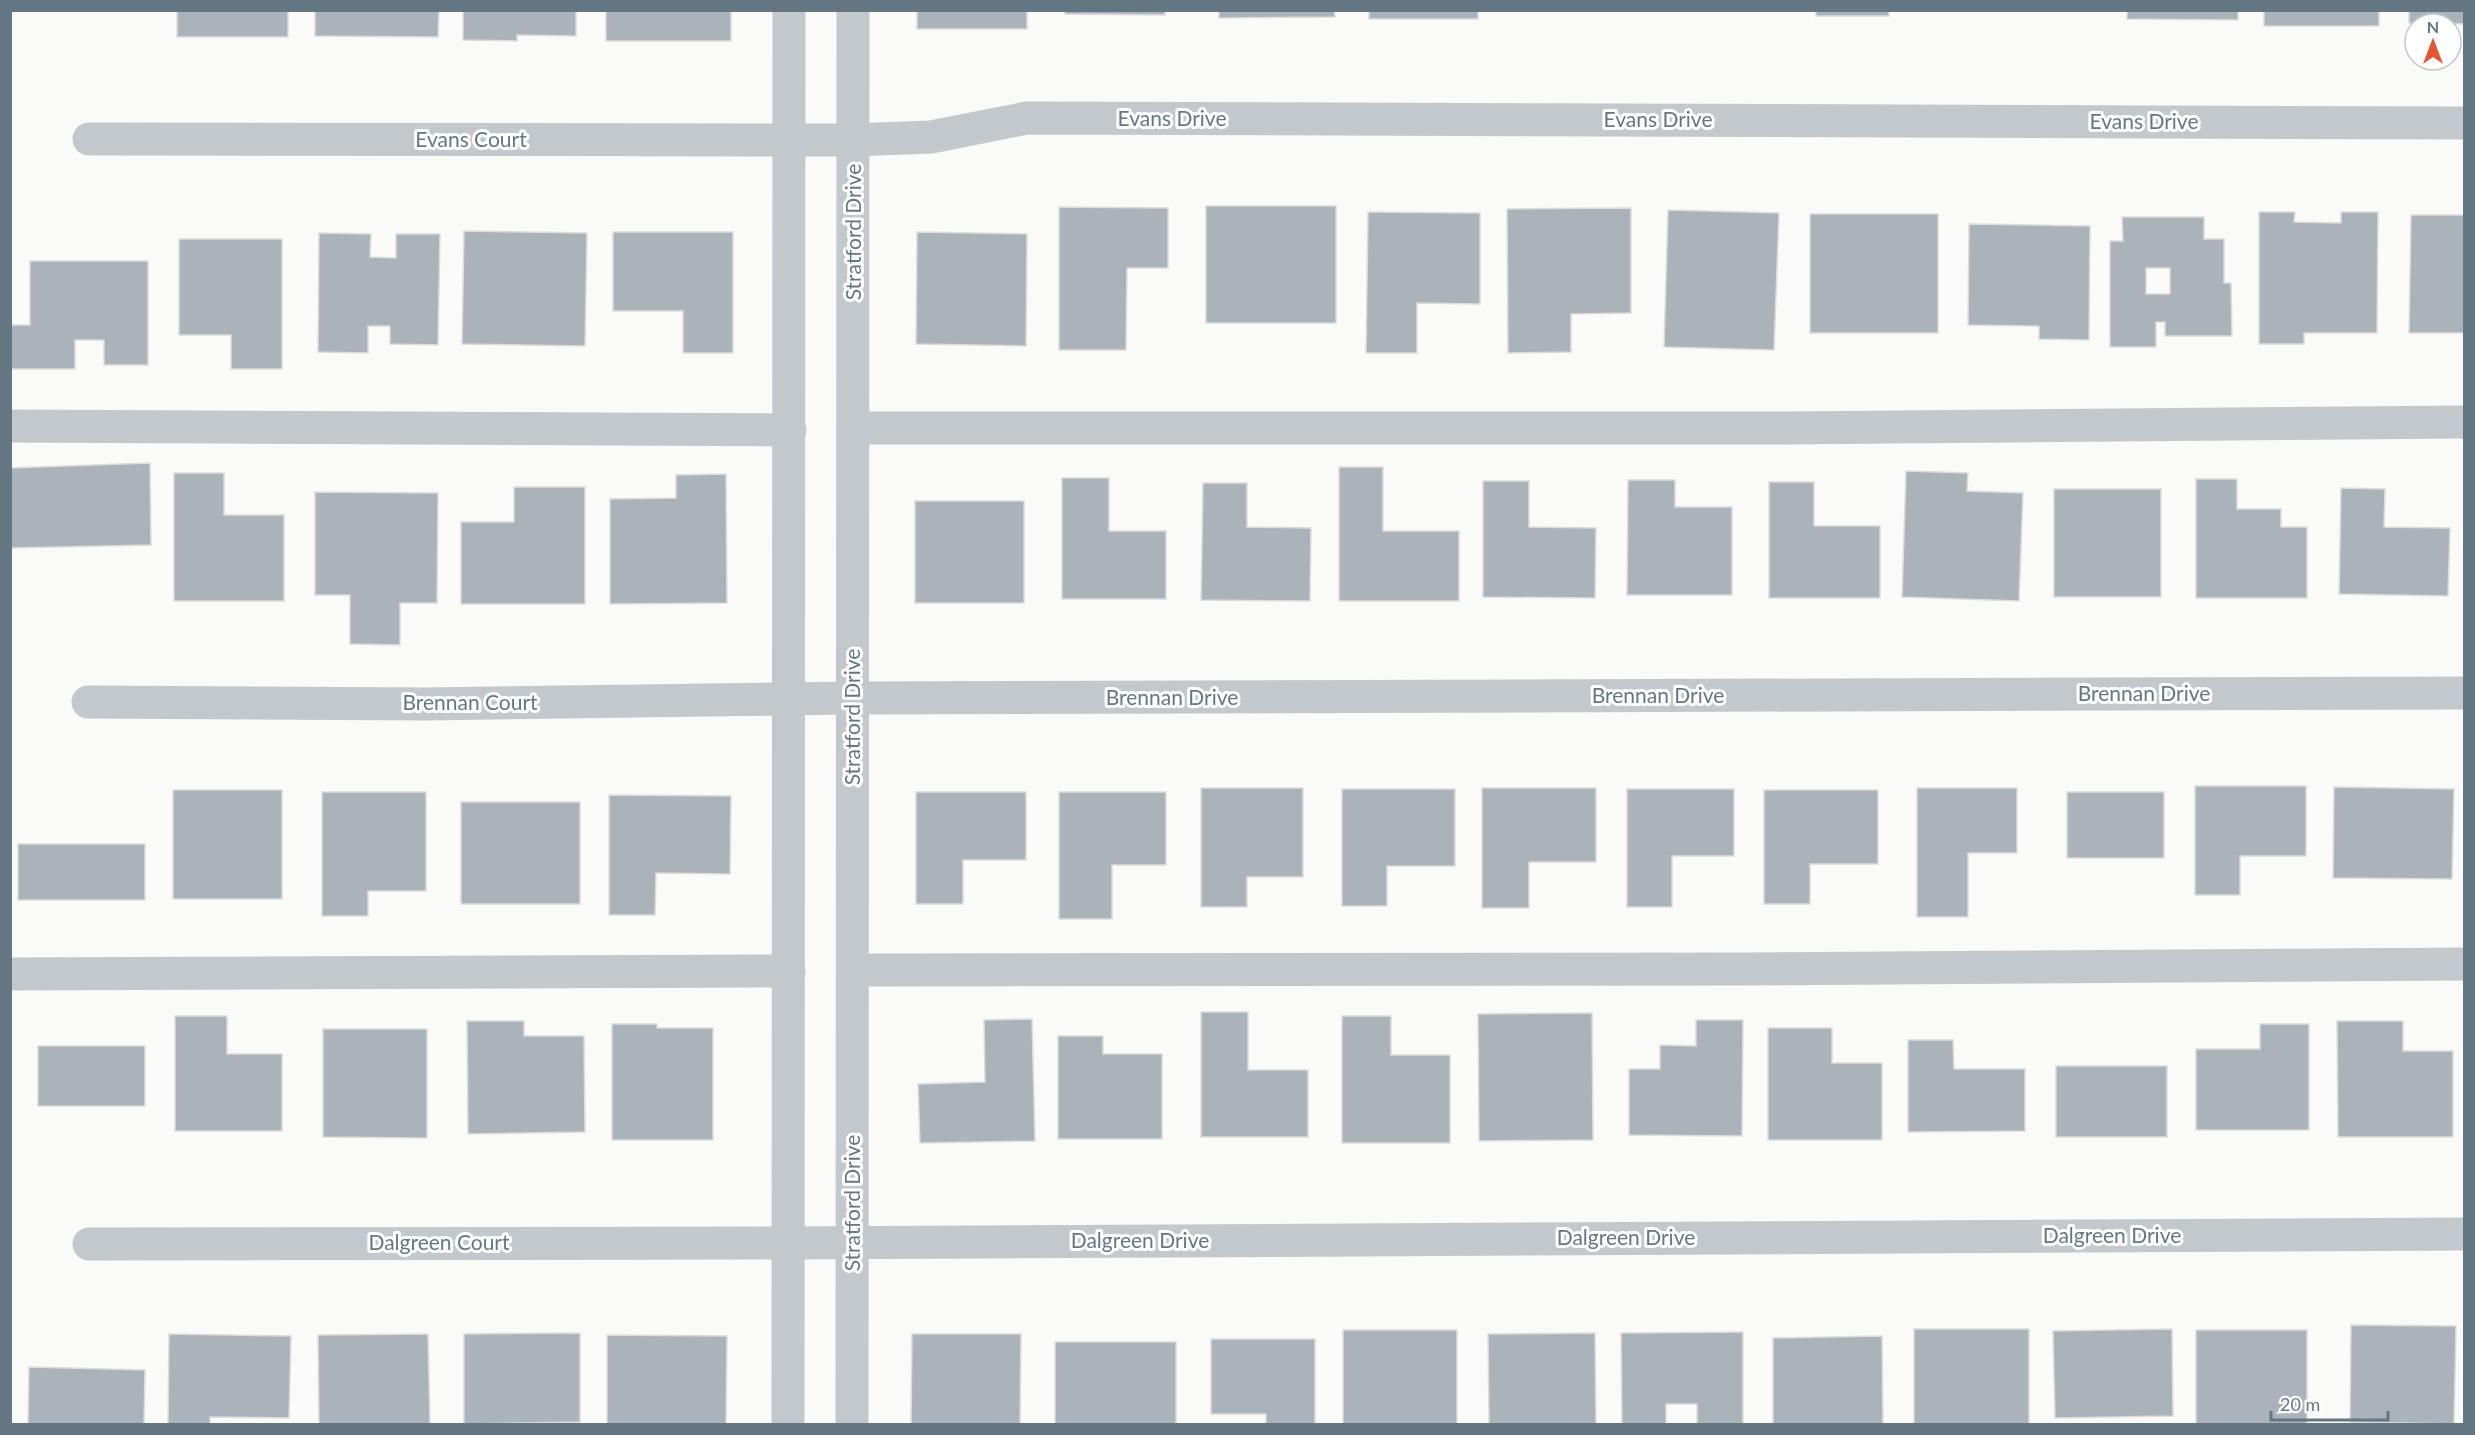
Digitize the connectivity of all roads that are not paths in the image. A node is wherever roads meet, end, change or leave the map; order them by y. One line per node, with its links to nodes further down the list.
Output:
1 (789, 10): 6 (street)
2 (853, 10): 5 (street, Stratford Drive)
3 (2464, 123): 5 (street, Evans Drive)
4 (89, 139): 6 (street, Evans Court)
5 (853, 140): 6 (street, Evans Court); 9 (street, Stratford Drive)
6 (789, 141): 10 (street)
7 (2464, 422): 9 (street)
8 (10, 426): 10 (street)
9 (854, 428): 12 (street, Stratford Drive)
10 (790, 430): 13 (street)
11 (2464, 693): 12 (street, Brennan Drive)
12 (852, 698): 13 (street, Brennan Court); 16 (street, Stratford Drive)
13 (789, 700): 14 (street, Brennan Court); 17 (street)
14 (88, 702)
15 (2464, 964): 16 (street)
16 (853, 970): 20 (street, Stratford Drive)
17 (789, 971): 18 (street); 21 (street)
18 (10, 974)
19 (2464, 1234): 20 (street, Dalgreen Drive)
20 (853, 1242): 21 (street, Dalgreen Drive); 24 (street, Stratford Drive)
21 (788, 1243): 22 (street, Dalgreen Court); 23 (street)
22 (89, 1244)
23 (788, 1425)
24 (852, 1425)

